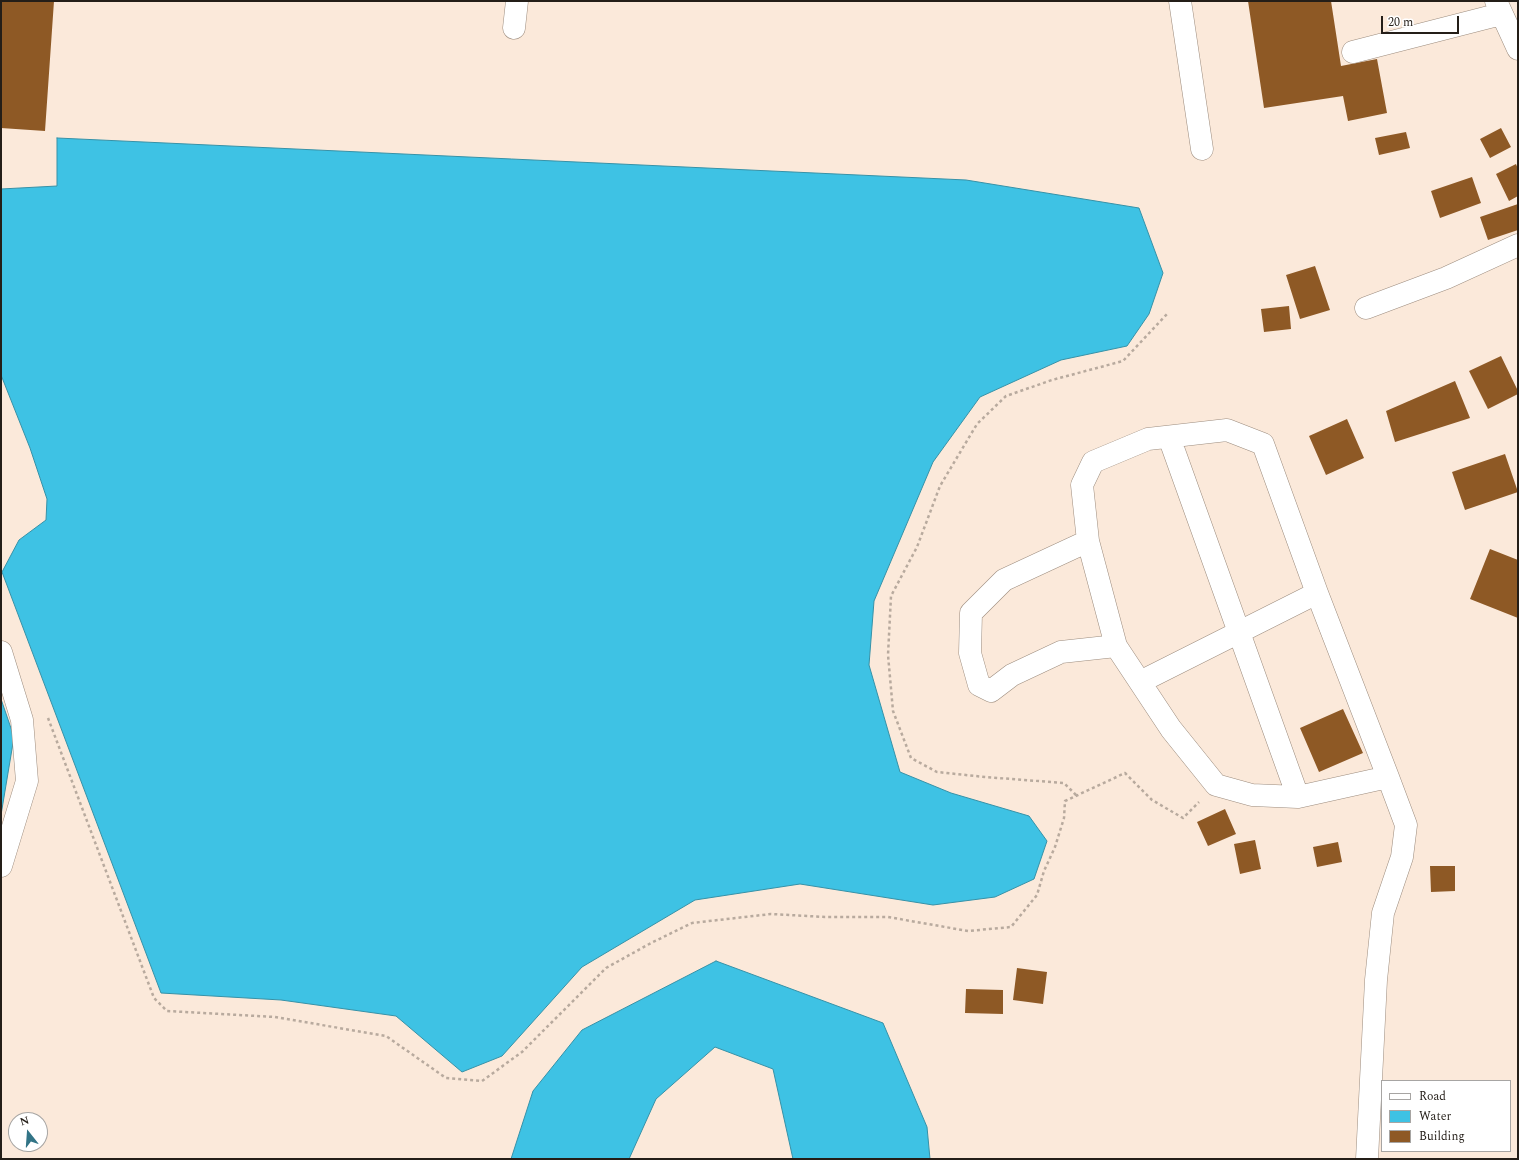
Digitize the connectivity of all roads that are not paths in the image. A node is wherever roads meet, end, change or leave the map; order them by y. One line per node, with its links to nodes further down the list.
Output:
1 (517, 1): 4 (street)
2 (1180, 1): 7 (street)
3 (1498, 7): 5 (street); 6 (street)
4 (514, 28)
5 (1518, 49)
6 (1353, 52)
7 (1202, 149)
8 (1518, 245): 9 (street)
9 (1366, 308)
10 (1170, 436): 11 (street); 12 (street); 13 (street)
11 (1088, 541): 14 (street); 14 (street)
12 (1317, 593): 13 (street); 17 (street)
13 (1239, 632): 16 (street); 18 (street)
14 (1116, 646): 16 (street)
15 (1, 652): 19 (street)
16 (1140, 682): 18 (street)
17 (1388, 777): 18 (street); 20 (street)
18 (1298, 797)
19 (1, 866)
20 (1367, 1159)

